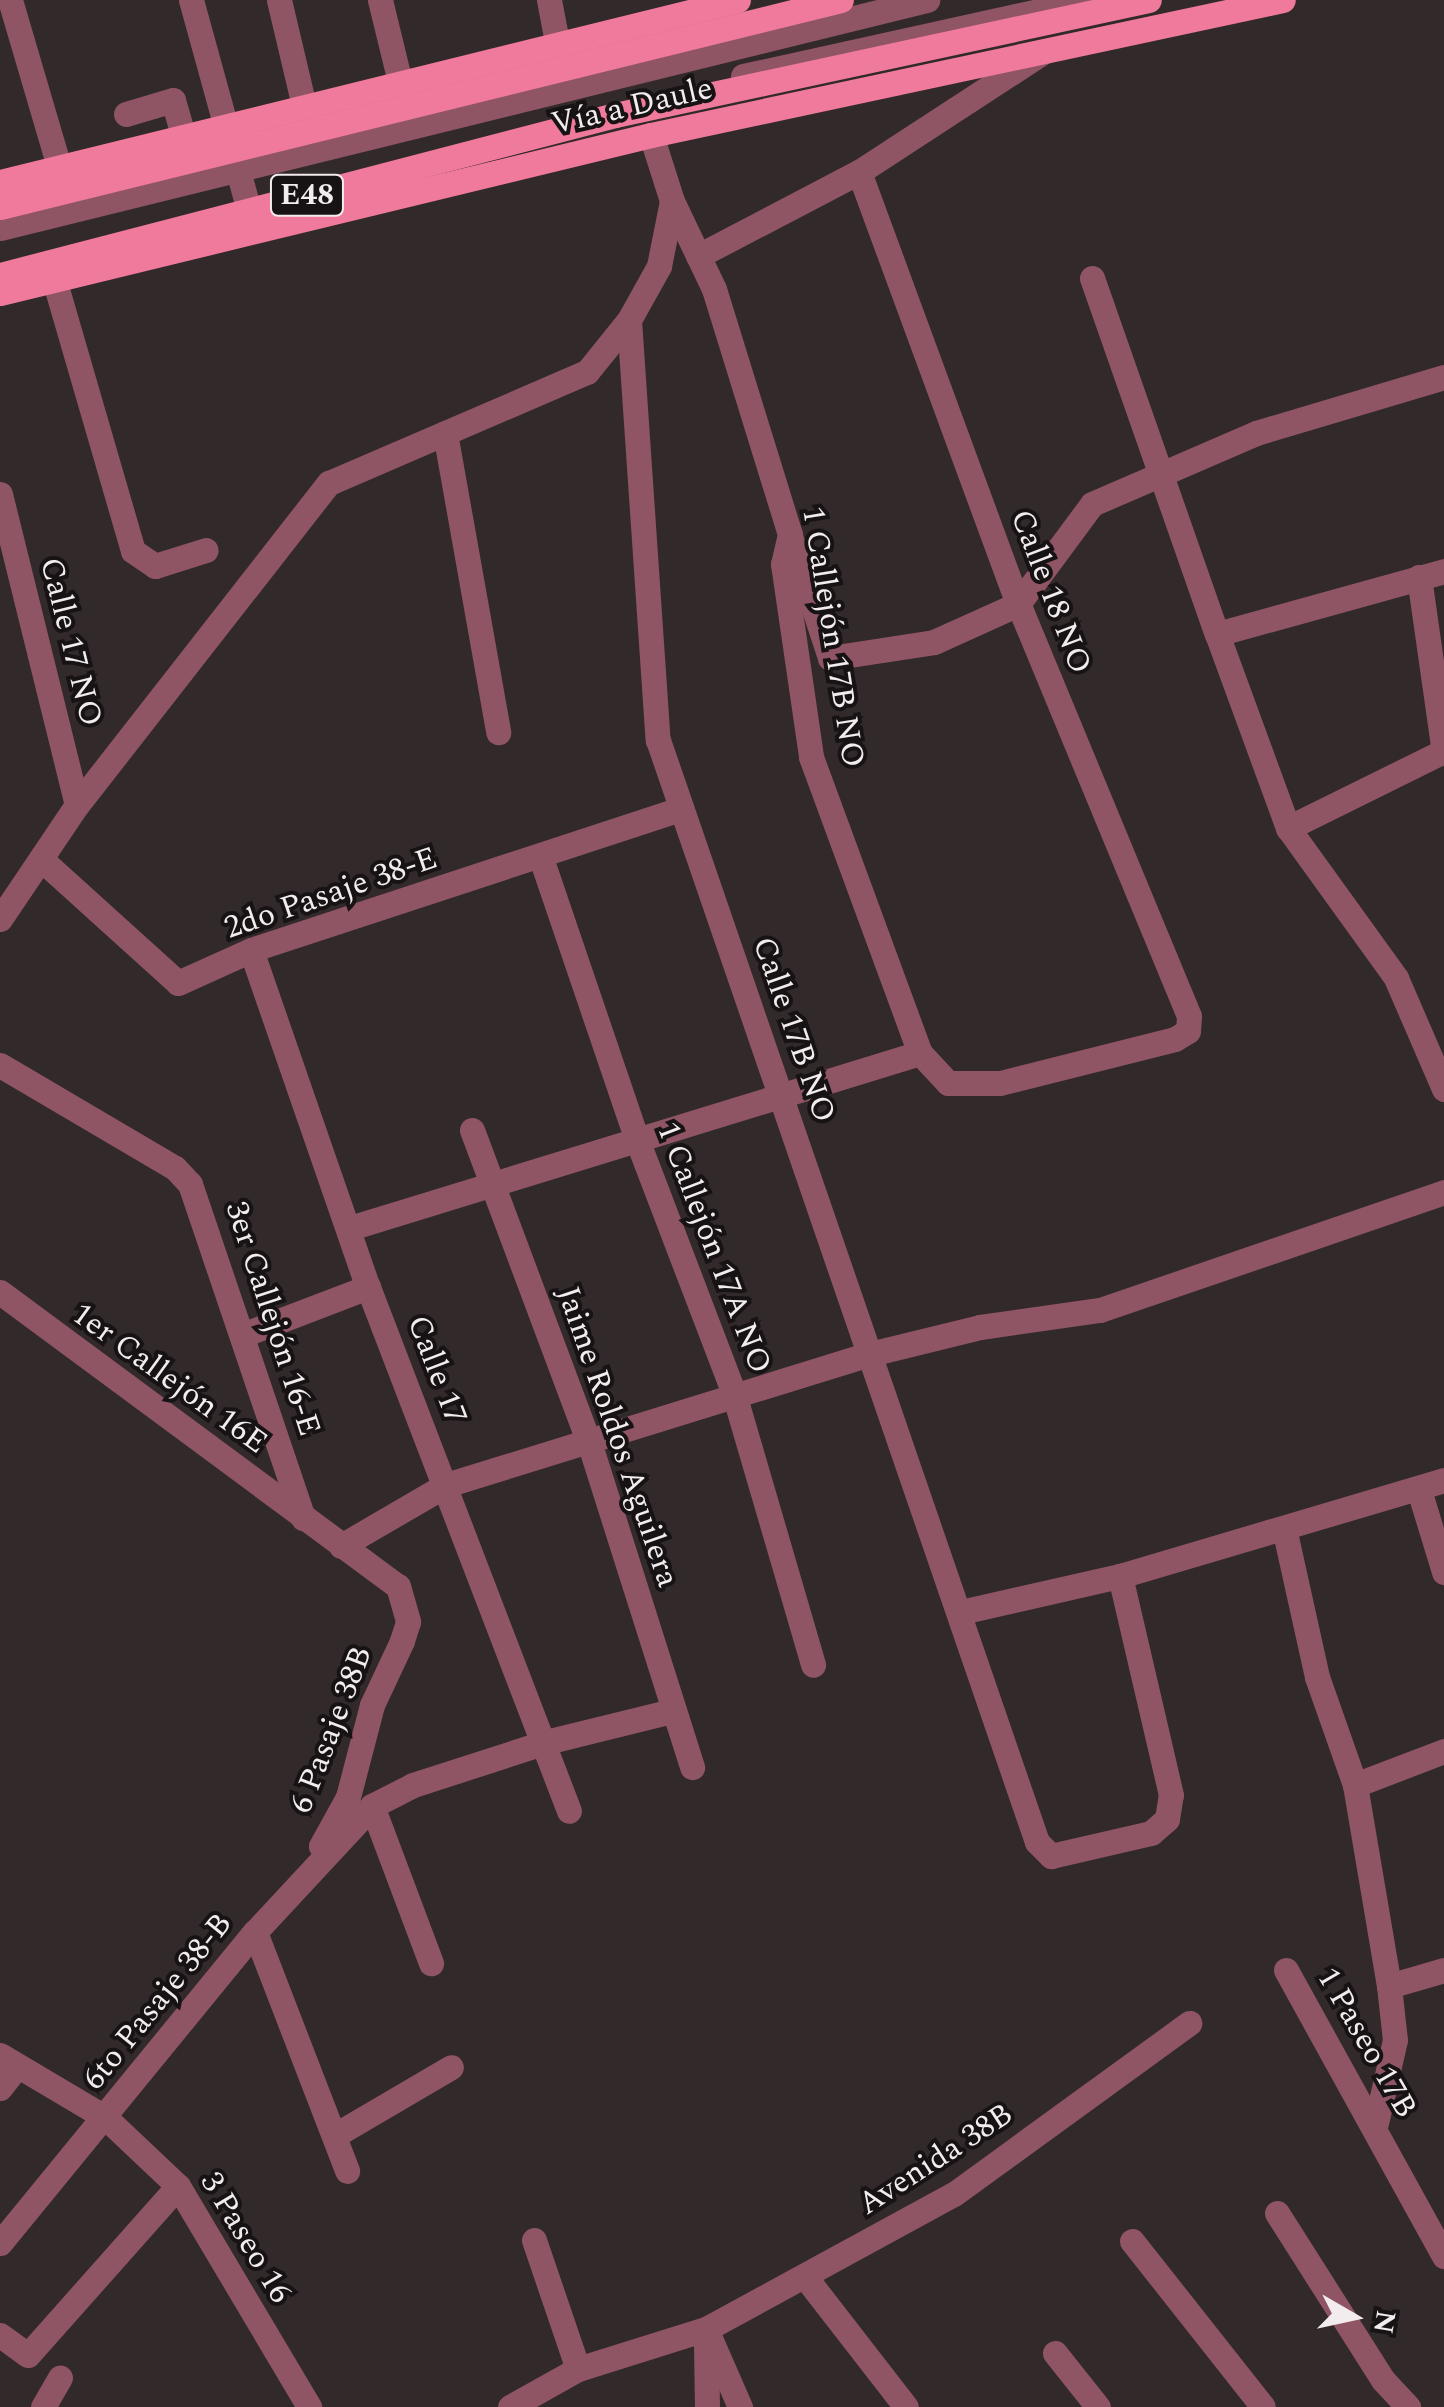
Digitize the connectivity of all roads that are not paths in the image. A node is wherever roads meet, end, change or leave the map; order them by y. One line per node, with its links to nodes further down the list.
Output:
1 (10, 0): 15 (street)
2 (191, 0): 22 (street)
3 (279, 0): 18 (street)
4 (380, 0): 17 (street)
5 (548, 0): 13 (street)
6 (738, 0): 13 (main road, Vía a Daule / E48)
7 (841, 0): 12 (main road, Vía a Daule / E48)
8 (927, 0): 12 (street, Vía a Daule)
9 (1090, 0): 16 (street, Vía a Daule)
10 (1150, 0): 16 (main road, Vía a Daule / E48)
11 (1284, 0): 14 (main road, Vía a Daule / E48)
12 (805, 12): 16 (street); 22 (main road, Vía a Daule / E48)
13 (557, 42): 17 (main road, Vía a Daule / E48)
14 (1051, 46): 20 (main road, Vía a Daule / E48); 24 (street)
15 (12, 49): 23 (street)
16 (818, 64): 27 (street, Vía a Daule); 33 (main road, Vía a Daule / E48)
17 (400, 82): 18 (main road, Vía a Daule / E48)
18 (304, 106): 22 (main road, Vía a Daule / E48)
19 (126, 114): 21 (street)
20 (651, 134): 28 (street, 1 Callejón 17B NO); 35 (main road, Vía a Daule / E48)
21 (183, 136): 22 (main road, Vía a Daule / E48); 23 (main road, Vía a Daule / E48)
22 (230, 147): 25 (main road, Vía a Daule / E48); 27 (street); 30 (street, Vía a Daule)
23 (66, 165): 25 (main road); 26 (main road, Vía a Daule / E48)
24 (859, 172): 31 (street); 45 (street, Calle 18 NO)
25 (126, 175): 29 (main road, Vía a Daule / E48)
26 (0, 182)
27 (246, 200): 32 (street, Vía a Daule)
28 (672, 201): 31 (street, 1 Callejón 17B NO); 37 (street)
29 (0, 207)
30 (0, 228)
31 (698, 256): 42 (street, 1 Callejón 17B NO)
32 (0, 262)
33 (0, 275)
34 (1092, 278): 40 (street)
35 (54, 279): 36 (main road, Vía a Daule / E48); 43 (street)
36 (0, 293)
37 (629, 320): 39 (street); 50 (street, Calle 17B NO)
38 (1444, 377): 40 (street)
39 (445, 433): 47 (street); 49 (street)
40 (1164, 472): 45 (street); 46 (street)
41 (0, 494): 49 (street, Calle 17 NO)
42 (790, 534): 45 (street); 56 (street, 1 Callejón 17B NO)
43 (206, 550)
44 (1432, 574): 46 (street); 48 (street)
45 (1018, 604): 58 (street, Calle 18 NO)
46 (1217, 634): 51 (street)
47 (498, 732)
48 (1444, 751): 51 (street)
49 (78, 805): 53 (street)
50 (680, 809): 52 (street, 2do Pasaje 38-E); 60 (street, Calle 17B NO)
51 (1288, 828): 59 (street)
52 (541, 858): 55 (street, 2do Pasaje 38-E); 62 (street, 1 Callejón 17A NO)
53 (42, 860): 54 (street); 55 (street, 2do Pasaje 38-E)
54 (0, 919)
55 (251, 950): 65 (street, Calle 17)
56 (920, 1053): 58 (street, 1 Callejón 17B NO); 60 (street)
57 (0, 1066): 68 (street, 3er Callejón 16-E)
58 (948, 1083)
59 (1444, 1089)
60 (780, 1091): 62 (street); 69 (street, Calle 17B NO)
61 (472, 1130): 63 (street, Jaime Roldos Aguilera)
62 (636, 1137): 63 (street); 70 (street, 1 Callejón 17A NO)
63 (494, 1181): 65 (street); 71 (street, Jaime Roldos Aguilera)
64 (1444, 1192): 69 (street)
65 (350, 1228): 66 (street, Calle 17)
66 (368, 1287): 68 (street); 73 (street, Calle 17)
67 (0, 1292): 75 (street, 1er Callejón 16E)
68 (245, 1334): 75 (street, 3er Callejón 16-E)
69 (870, 1354): 70 (street); 81 (street, Calle 17B NO)
70 (734, 1394): 71 (street); 82 (street, 1 Callejón 17A NO)
71 (590, 1445): 73 (street); 83 (street, Jaime Roldos Aguilera)
72 (1444, 1480): 74 (street)
73 (446, 1485): 77 (street); 84 (street, Calle 17)
74 (1419, 1490): 76 (street); 78 (street)
75 (304, 1518): 77 (street, 1er Callejón 16E)
76 (1284, 1528): 79 (street); 87 (street)
77 (342, 1546): 80 (street, 1er Callejón 16E)
78 (1444, 1572)
79 (1120, 1576): 81 (street); 81 (street, Calle 17B NO)
80 (398, 1586): 90 (street, 6 Pasaje 38B)
81 (961, 1612)
82 (813, 1666)
83 (672, 1711): 84 (street); 86 (street, Jaime Roldos Aguilera)
84 (546, 1742): 88 (street); 89 (street, Calle 17)
85 (1444, 1751): 87 (street)
86 (692, 1767)
87 (1354, 1784): 95 (street)
88 (372, 1806): 90 (street, 6to Pasaje 38-B); 92 (street)
89 (569, 1812)
90 (293, 1892): 91 (street, 6to Pasaje 38-B)
91 (256, 1932): 100 (street, 6to Pasaje 38-B); 102 (street)
92 (431, 1963)
93 (1286, 1970): 101 (street, 1 Paseo 17B)
94 (1444, 1970): 95 (street)
95 (1389, 1986): 101 (street)
96 (1188, 2023): 110 (street, Avenida 38B)
97 (8, 2060): 99 (street); 100 (street, 3 Paseo 16)
98 (451, 2067): 102 (street)
99 (0, 2088)
100 (106, 2118): 104 (street, 3 Paseo 16); 108 (street, 6to Pasaje 38-B)
101 (1376, 2123): 109 (street, 1 Paseo 17B)
102 (337, 2134): 103 (street)
103 (347, 2171)
104 (178, 2186): 112 (street); 118 (street, 3 Paseo 16)
105 (1278, 2213): 124 (street)
106 (534, 2240): 114 (street)
107 (1132, 2240): 123 (street)
108 (0, 2243)
109 (1444, 2256)
110 (806, 2278): 111 (street, Avenida 38B); 121 (street)
111 (706, 2329): 114 (street, Avenida 38B); 116 (street); 120 (street)
112 (0, 2335)
113 (1055, 2353): 122 (street)
114 (578, 2369): 119 (street, Avenida 38B)
115 (60, 2377): 117 (street)
116 (736, 2406)
117 (43, 2407)
118 (308, 2407)
119 (510, 2407)
120 (707, 2407)
121 (906, 2407)
122 (1098, 2407)
123 (1263, 2407)
124 (1408, 2407)

